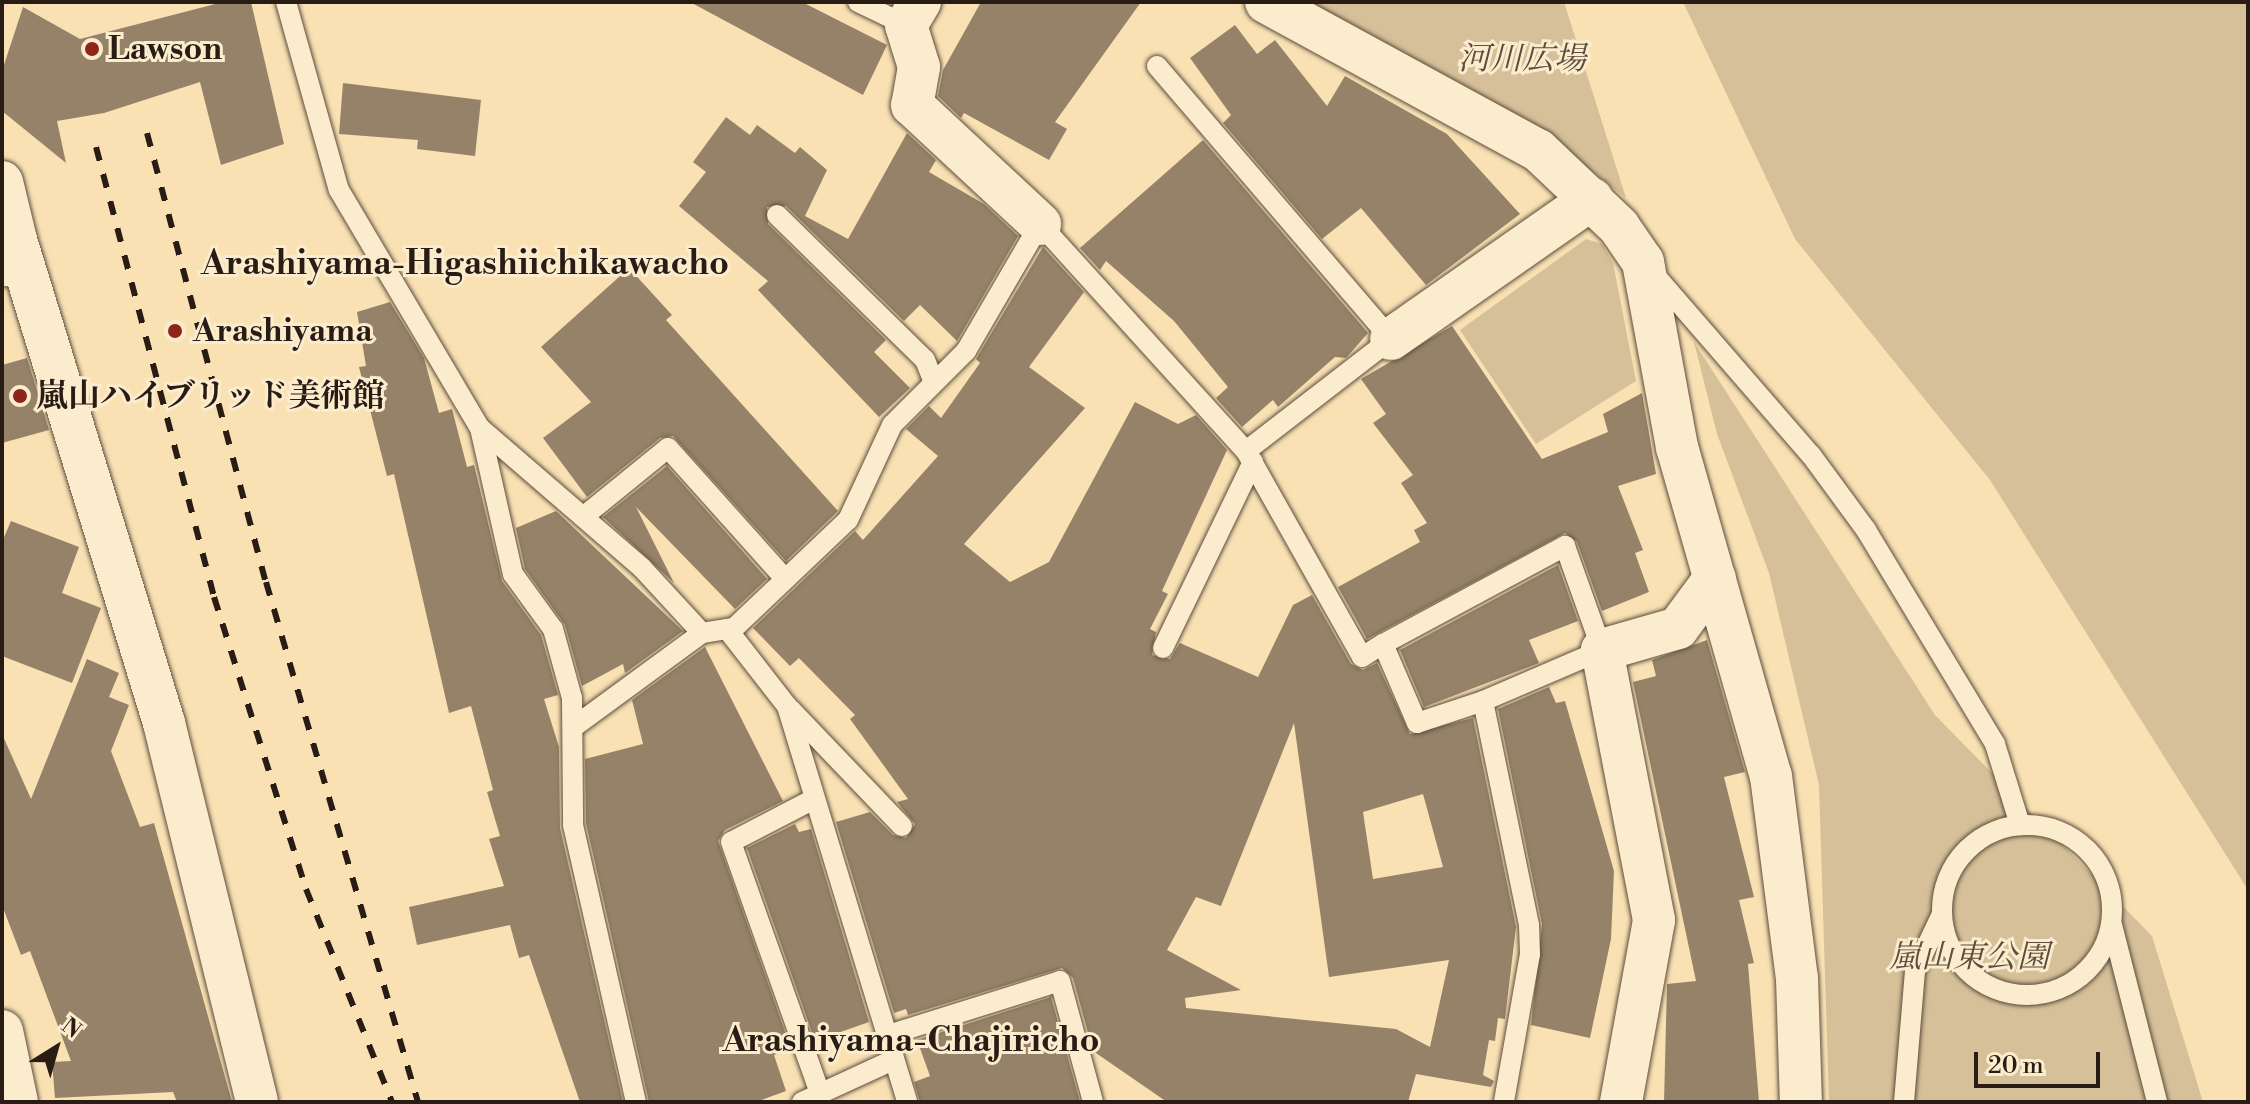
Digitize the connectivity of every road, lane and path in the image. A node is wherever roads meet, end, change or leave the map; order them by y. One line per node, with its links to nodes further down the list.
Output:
1 (286, 2): 14 (lane)
2 (858, 2): 4 (lane)
3 (1266, 2): 7 (street)
4 (913, 14): 9 (street)
5 (1157, 66): 12 (lane)
6 (2, 182): 10 (street)
7 (1592, 199): 11 (street); 12 (street)
8 (777, 215): 13 (lane)
9 (1040, 224): 13 (lane); 15 (lane)
10 (9, 259): 37 (street)
11 (1643, 262): 17 (street); 28 (lane)
12 (1391, 339): 15 (lane)
13 (934, 382): 18 (lane)
14 (480, 428): 16 (lane); 26 (lane)
15 (1249, 457): 21 (lane); 22 (lane)
16 (583, 517): 18 (lane); 20 (lane)
17 (1715, 578): 23 (street); 43 (street)
18 (785, 579): 19 (lane)
19 (727, 629): 20 (lane); 25 (lane)
20 (702, 633): 26 (lane)
21 (1383, 644): 23 (lane); 24 (lane)
22 (1163, 648)
23 (1602, 650): 24 (lane); 42 (street)
24 (1483, 701): 41 (lane)
25 (787, 706): 27 (lane); 29 (lane)
26 (575, 726): 38 (lane)
27 (814, 799): 33 (lane); 35 (lane)
28 (2020, 825): 30 (lane); 31 (lane)
29 (902, 826)
30 (1942, 914): 31 (lane); 44 (lane)
31 (2112, 925): 45 (lane)
32 (2, 1031): 36 (street)
33 (885, 1036): 34 (lane); 40 (lane)
34 (893, 1060): 35 (lane); 39 (lane)
35 (811, 1098)
36 (17, 1102)
37 (257, 1102)
38 (636, 1102)
39 (907, 1102)
40 (1093, 1102)
41 (1504, 1102)
42 (1621, 1102)
43 (1801, 1102)
44 (1904, 1102)
45 (2157, 1102)

